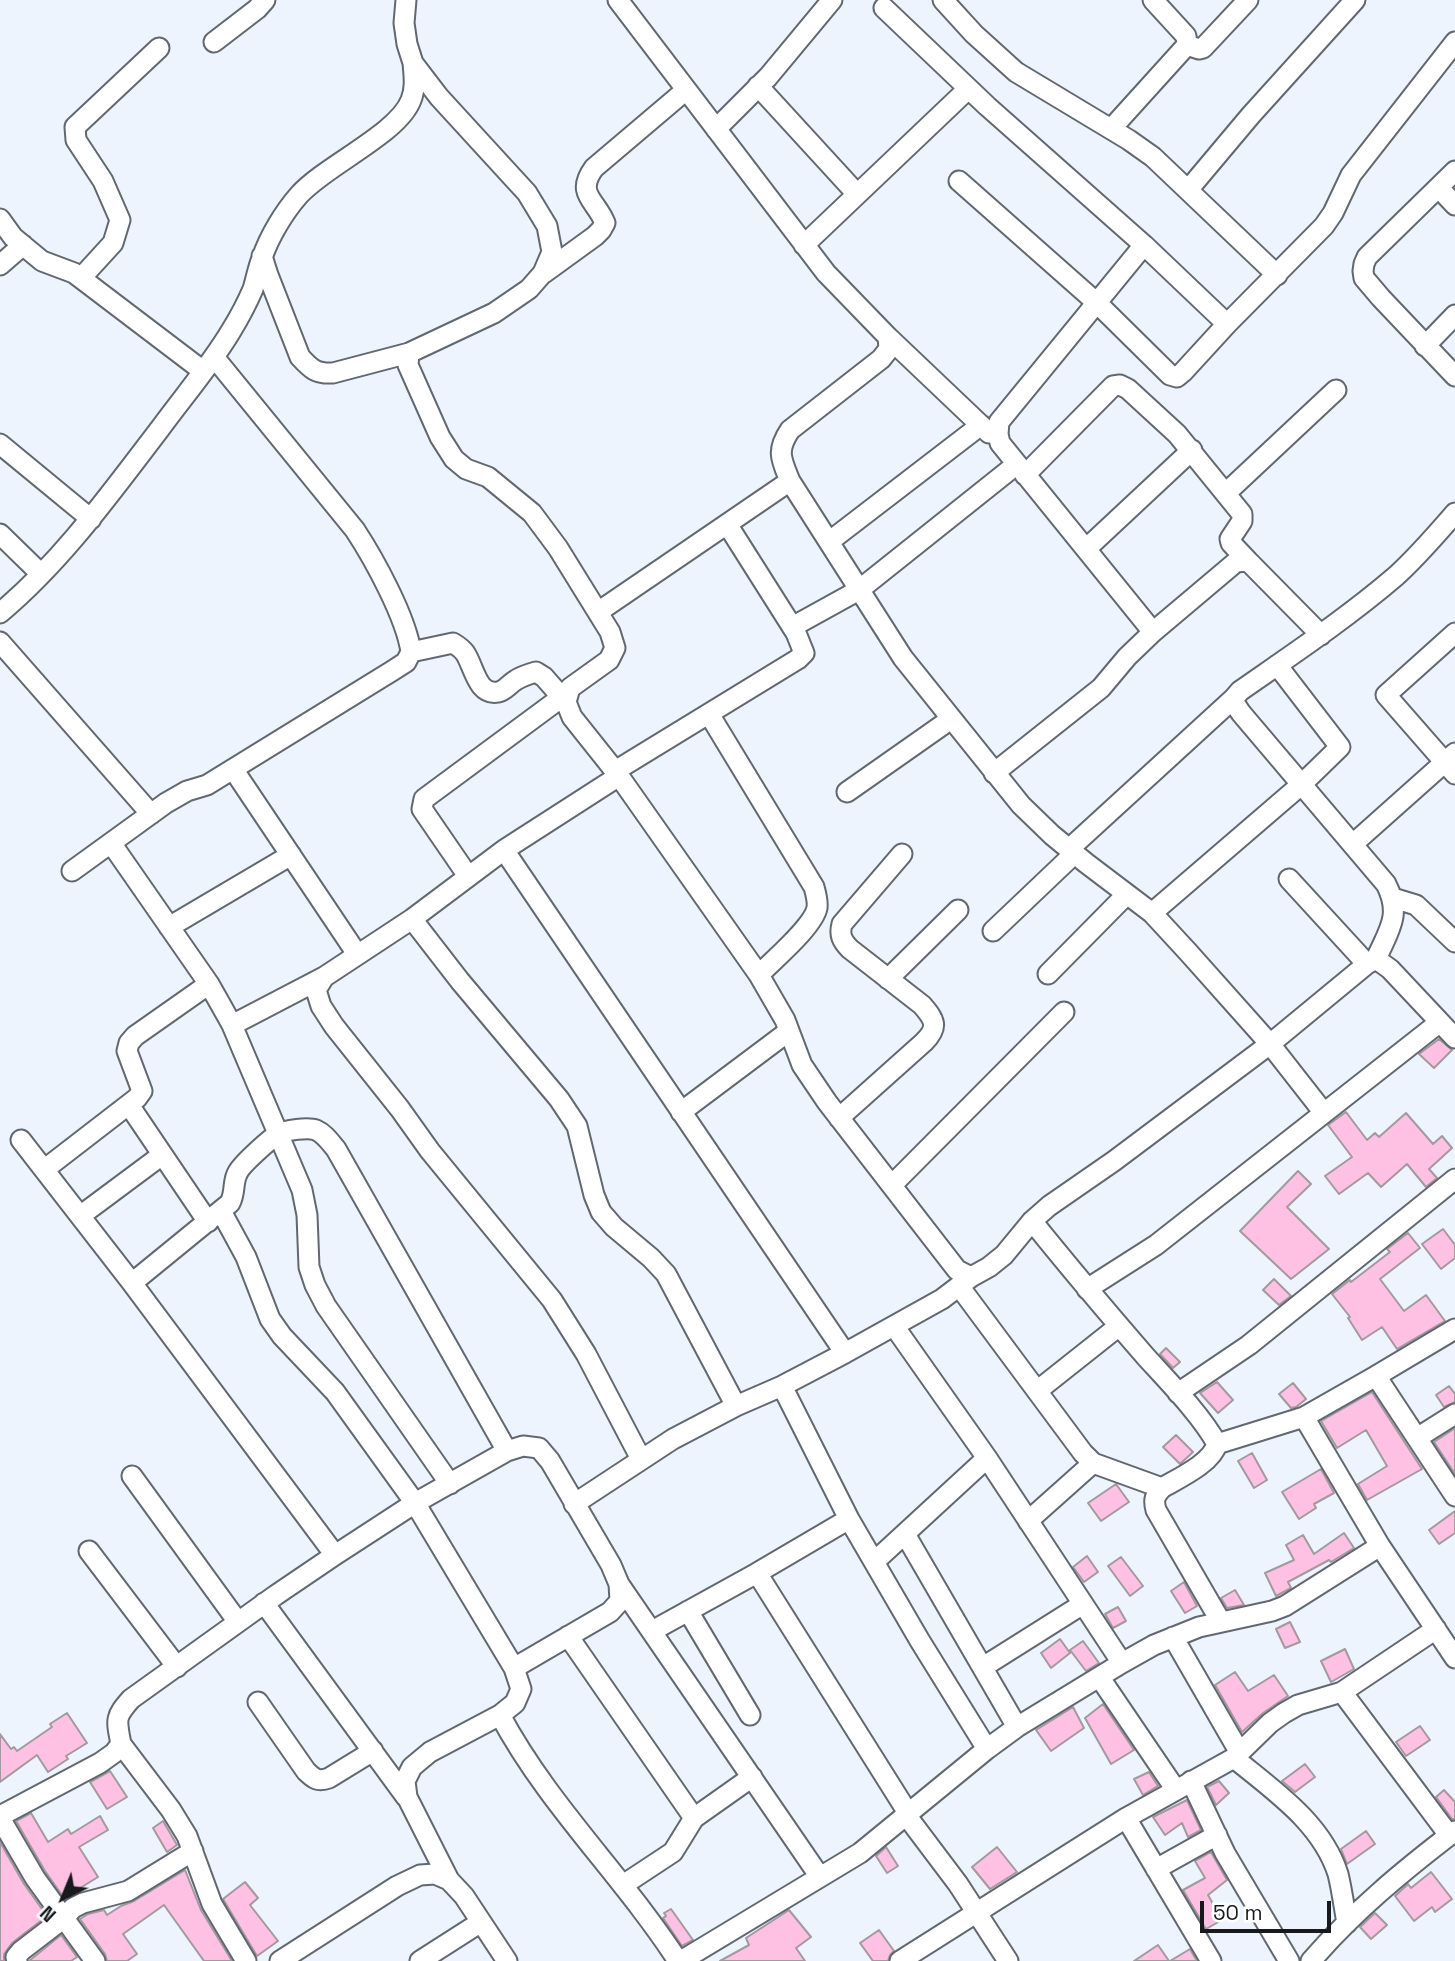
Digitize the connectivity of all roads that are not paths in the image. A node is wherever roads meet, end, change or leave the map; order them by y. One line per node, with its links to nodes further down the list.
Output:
1 (265, 0): 10 (street)
2 (406, 0): 14 (street)
3 (618, 0): 17 (street)
4 (832, 0): 15 (street)
5 (943, 0): 19 (street)
6 (1153, 0): 12 (street)
7 (1248, 0): 12 (street)
8 (1355, 0): 23 (street)
9 (884, 8): 16 (street)
10 (214, 42)
11 (1455, 42): 33 (street)
12 (1187, 45): 19 (street)
13 (159, 48): 34 (street)
14 (413, 63): 30 (street); 32 (street)
15 (758, 86): 18 (street); 24 (street)
16 (968, 89): 24 (street); 27 (street)
17 (686, 90): 18 (street); 32 (street)
18 (716, 129): 29 (street)
19 (1111, 129): 23 (street)
20 (1455, 171): 22 (street)
21 (958, 181): 35 (street)
22 (1439, 188): 25 (street); 39 (street)
23 (1188, 190): 33 (street)
24 (857, 194): 29 (street)
25 (1455, 205)
26 (0, 219): 28 (street)
27 (1144, 244): 35 (street); 37 (street)
28 (23, 245): 31 (street); 34 (street)
29 (804, 245): 38 (street)
30 (262, 256): 40 (street); 41 (street)
31 (0, 265)
32 (543, 273): 40 (street)
33 (1277, 275): 37 (street)
34 (81, 278): 41 (street)
35 (1097, 303): 37 (street); 45 (street)
36 (1455, 315): 39 (street)
37 (1227, 324)
38 (888, 337): 44 (street); 49 (street)
39 (1425, 346): 42 (street)
40 (409, 353): 60 (street)
41 (209, 364): 52 (street); 67 (street)
42 (1455, 376)
43 (1336, 390): 50 (street)
44 (981, 425): 45 (street); 55 (street)
45 (1000, 443): 48 (street)
46 (0, 444): 52 (street)
47 (1192, 450): 48 (street); 50 (street); 56 (street)
48 (1021, 470): 56 (street); 59 (street)
49 (790, 481): 53 (street); 55 (street)
50 (1226, 493): 57 (street)
51 (1455, 513): 65 (street)
52 (91, 519): 58 (street)
53 (727, 524): 60 (street); 62 (street)
54 (0, 534): 58 (street)
55 (830, 541): 59 (street)
56 (1086, 549): 63 (street)
57 (1248, 561): 63 (street); 65 (street)
58 (41, 574): 61 (street)
59 (859, 590): 62 (street); 72 (street)
60 (598, 612): 70 (street)
61 (0, 614)
62 (792, 627): 71 (street)
63 (1153, 632): 76 (street)
64 (1455, 633): 73 (street)
65 (1321, 635): 68 (street)
66 (0, 642): 79 (street)
67 (411, 652): 70 (street); 74 (street)
68 (1277, 665): 69 (street); 77 (street)
69 (1234, 698): 77 (street); 83 (street)
70 (564, 699): 75 (street); 87 (street)
71 (709, 714): 75 (street); 94 (street)
72 (951, 719): 76 (street); 78 (street)
73 (1452, 763): 81 (street)
74 (233, 769): 79 (street); 85 (street)
75 (617, 773): 82 (street); 102 (street)
76 (994, 773): 83 (street)
77 (1302, 784): 81 (street); 92 (street)
78 (846, 792)
79 (151, 814): 80 (street)
80 (111, 843): 86 (street); 95 (street)
81 (1353, 844): 90 (street)
82 (504, 850): 87 (street); 113 (street)
83 (1071, 851): 89 (street); 96 (street)
84 (902, 854): 98 (street)
85 (291, 855): 95 (street); 99 (street)
86 (72, 871)
87 (468, 876): 93 (street)
88 (1289, 879): 100 (street)
89 (1127, 894): 92 (street); 101 (street)
90 (1393, 898): 97 (street); 100 (street)
91 (958, 910): 104 (street)
92 (1152, 913): 111 (street)
93 (412, 919): 99 (street); 136 (street)
94 (809, 924): 98 (street); 102 (street)
95 (169, 928): 105 (street)
96 (993, 931)
97 (1455, 942)
98 (844, 943): 104 (street)
99 (357, 954): 103 (street)
100 (1372, 961): 107 (street); 111 (street)
101 (1048, 974)
102 (759, 975): 109 (street)
103 (324, 976): 108 (street); 143 (street)
104 (888, 979): 115 (street)
105 (209, 984): 108 (street); 112 (street)
106 (1064, 1012): 121 (street)
107 (1440, 1022): 110 (street); 114 (street)
108 (232, 1025): 116 (street)
109 (789, 1031): 113 (street); 115 (street)
110 (1455, 1038)
111 (1270, 1044): 114 (street); 124 (street)
112 (129, 1105): 118 (street); 119 (street)
113 (681, 1112): 131 (street)
114 (1324, 1113): 127 (street)
115 (839, 1118): 121 (street)
116 (279, 1134): 123 (street); 141 (street); 146 (street)
117 (21, 1140): 119 (street)
118 (162, 1155): 122 (street); 123 (street)
119 (44, 1168): 122 (street)
120 (1455, 1179): 135 (street)
121 (892, 1185): 125 (street)
122 (80, 1216): 126 (street)
123 (214, 1217): 126 (street); 149 (street)
124 (1032, 1221): 125 (street); 127 (street)
125 (965, 1282): 128 (street); 134 (street)
126 (132, 1283): 156 (street)
127 (1087, 1289): 129 (street)
128 (894, 1326): 131 (street); 142 (street)
129 (1119, 1326): 134 (street); 135 (street)
130 (1455, 1329): 132 (street)
131 (845, 1353): 133 (street)
132 (1376, 1376): 138 (street); 139 (street)
133 (782, 1386): 136 (street); 151 (street)
134 (1037, 1391): 144 (street)
135 (1178, 1393): 140 (street)
136 (736, 1406): 143 (street)
137 (1455, 1414): 139 (street)
138 (1304, 1418): 140 (street); 154 (street)
139 (1417, 1438): 148 (street)
140 (1217, 1444): 147 (street)
141 (507, 1451): 146 (street); 150 (street)
142 (987, 1458): 152 (street); 153 (street)
143 (640, 1459): 150 (street)
144 (1093, 1463): 147 (street); 152 (street)
145 (132, 1476): 163 (street)
146 (450, 1484): 149 (street)
147 (1163, 1488): 164 (street)
148 (1455, 1496)
149 (415, 1503): 156 (street); 173 (street)
150 (574, 1504): 159 (street)
151 (849, 1518): 157 (street); 158 (street)
152 (1028, 1521): 161 (street)
153 (905, 1534): 157 (street); 172 (street)
154 (1380, 1546): 164 (street); 165 (street)
155 (89, 1551): 171 (street)
156 (335, 1555): 160 (street)
157 (874, 1562): 181 (street)
158 (757, 1573): 162 (street); 187 (street)
159 (620, 1584): 166 (street); 167 (street)
160 (264, 1603): 163 (street); 182 (street)
161 (1083, 1604): 170 (street); 172 (street)
162 (688, 1611): 166 (street); 177 (street)
163 (238, 1622): 171 (street)
164 (1222, 1622): 168 (street)
165 (1436, 1629): 169 (street); 175 (street)
166 (652, 1630): 184 (street)
167 (568, 1636): 173 (street); 189 (street)
168 (1172, 1637): 170 (street); 183 (street)
169 (1455, 1658)
170 (1122, 1663): 174 (street)
171 (177, 1667): 180 (street)
172 (983, 1667): 179 (street)
173 (514, 1668): 178 (street)
174 (1100, 1678): 179 (street); 185 (street)
175 (1342, 1692): 183 (street); 191 (street)
176 (258, 1702): 182 (street)
177 (750, 1714)
178 (500, 1715): 186 (street); 197 (street)
179 (1017, 1727): 181 (street)
180 (121, 1744): 188 (street); 193 (street)
181 (987, 1749): 187 (street)
182 (373, 1751): 186 (street)
183 (1237, 1755): 185 (street); 201 (street)
184 (752, 1777): 189 (street); 195 (street)
185 (1184, 1786): 190 (street); 192 (street)
186 (407, 1797): 196 (street)
187 (907, 1814): 195 (street); 198 (street)
188 (0, 1817): 199 (street)
189 (694, 1818): 197 (street)
190 (1126, 1818): 194 (street); 198 (street)
191 (1452, 1833): 201 (street)
192 (1217, 1835): 194 (street); 212 (street)
193 (193, 1851): 199 (street); 204 (street)
194 (1156, 1869): 211 (street)
195 (820, 1877): 208 (street)
196 (449, 1880): 200 (street); 205 (street)
197 (623, 1885): 208 (street)
198 (977, 1912): 209 (street); 210 (street)
199 (64, 1918): 202 (street); 203 (street)
200 (481, 1922): 206 (street); 207 (street)
201 (1347, 1923): 213 (street)
202 (17, 1961)
203 (95, 1961)
204 (246, 1961)
205 (279, 1961)
206 (420, 1961)
207 (507, 1961)
208 (679, 1961)
209 (900, 1961)
210 (1008, 1961)
211 (1211, 1961)
212 (1289, 1961)
213 (1311, 1961)

